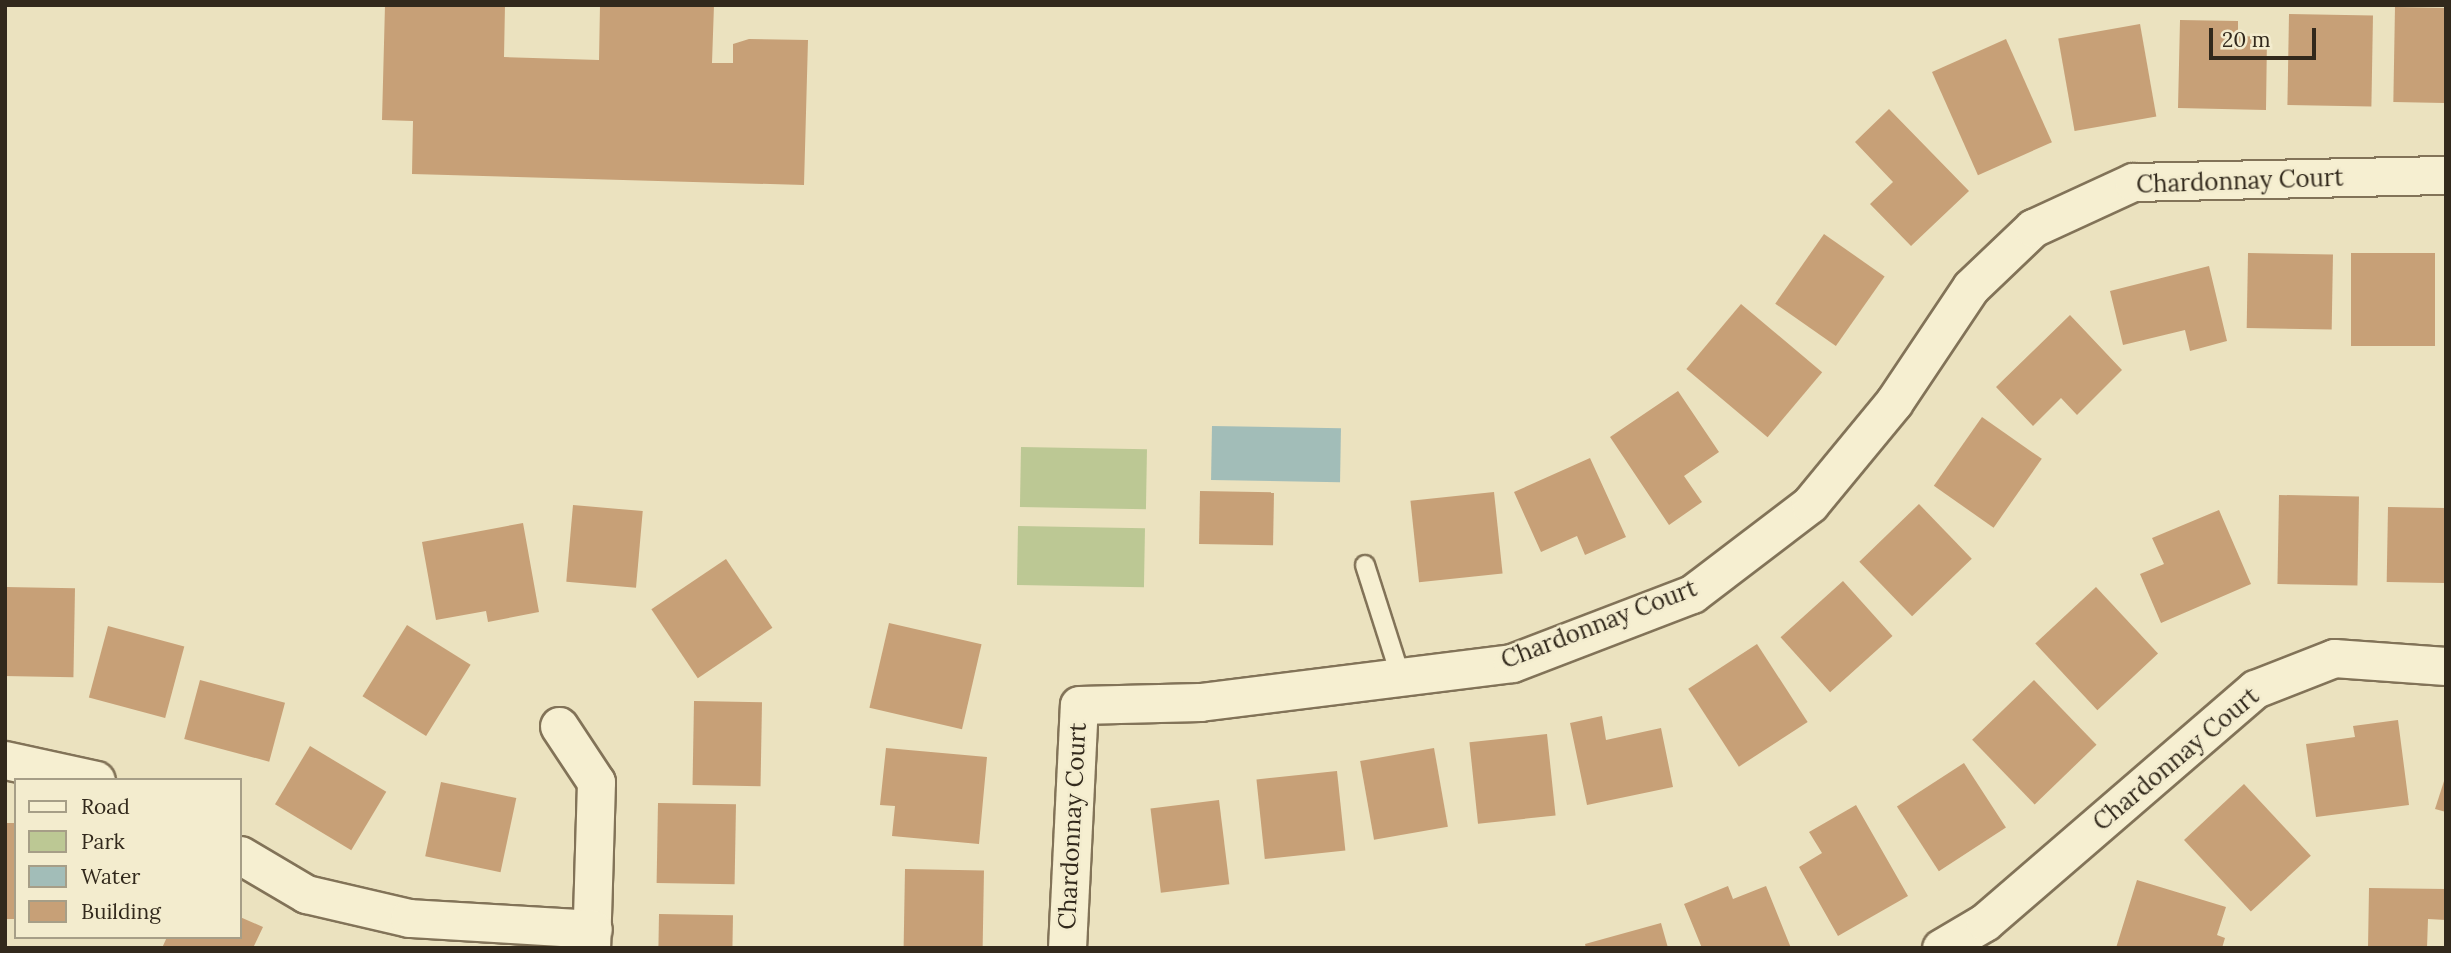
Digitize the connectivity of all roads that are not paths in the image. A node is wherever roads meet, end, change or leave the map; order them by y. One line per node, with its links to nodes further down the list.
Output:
1 (2446, 175): 4 (street, Chardonnay Court)
2 (1365, 565): 4 (lane)
3 (2446, 666): 9 (street, Chardonnay Court)
4 (1399, 675): 11 (street, Chardonnay Court)
5 (559, 726): 10 (street)
6 (5, 760): 7 (street)
7 (87, 778)
8 (242, 856): 10 (street)
9 (1990, 935): 12 (street, Chardonnay Court)
10 (592, 938)
11 (1067, 948)
12 (1941, 948)

